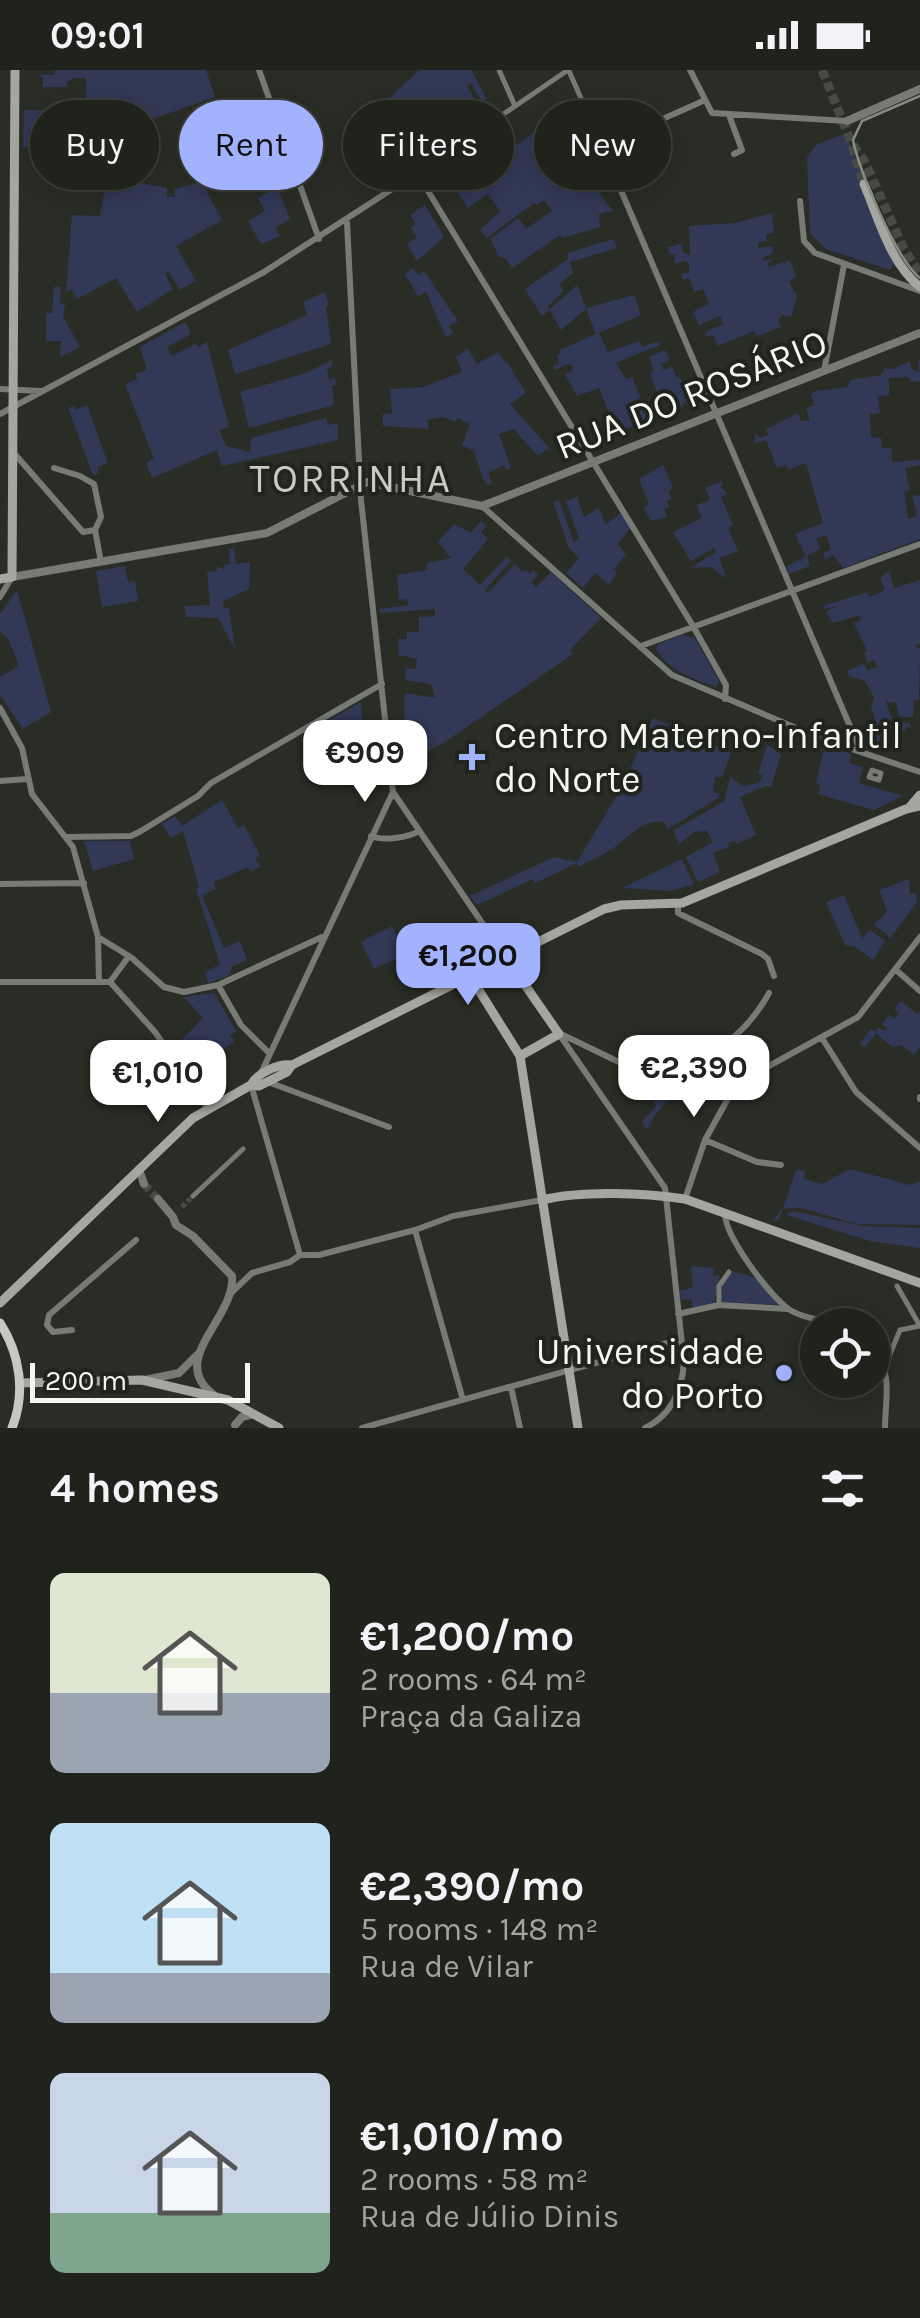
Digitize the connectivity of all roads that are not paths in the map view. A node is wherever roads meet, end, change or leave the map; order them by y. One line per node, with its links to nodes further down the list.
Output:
1 (15, 70): 26 (main road)
2 (259, 70): 20 (street)
3 (499, 70): 9 (street)
4 (568, 70): 7 (street); 9 (street)
5 (690, 70): 8 (street)
6 (920, 89): 12 (street)
7 (581, 100)
8 (703, 101): 10 (street); 11 (street)
9 (515, 106)
10 (671, 115)
11 (729, 115): 12 (street); 13 (street)
12 (847, 121)
13 (734, 154)
14 (864, 184): 22 (main road)
15 (393, 190): 19 (street)
16 (427, 190): 32 (street)
17 (621, 190): 30 (street)
18 (800, 201): 21 (street)
19 (347, 222): 20 (street); 34 (street)
20 (320, 239): 27 (street)
21 (844, 265): 22 (street); 24 (street)
22 (920, 289)
23 (920, 333): 24 (street, RUA DO ROSÁRIO)
24 (824, 371): 30 (street, RUA DO ROSÁRIO)
25 (0, 388): 26 (street)
26 (13, 389): 27 (street); 28 (main road)
27 (42, 391): 28 (street)
28 (13, 408): 29 (street); 31 (main road)
29 (0, 414)
30 (716, 414): 32 (street, RUA DO ROSÁRIO); 40 (street)
31 (13, 452): 36 (street); 39 (main road)
32 (594, 463): 35 (street, RUA DO ROSÁRIO); 42 (street)
33 (54, 468): 36 (street)
34 (361, 484): 35 (street); 38 (street); 44 (street)
35 (482, 506): 43 (street)
36 (95, 530): 38 (street)
37 (920, 544): 40 (street)
38 (101, 562): 39 (street)
39 (6, 578): 41 (street)
40 (792, 591): 42 (street); 47 (street)
41 (0, 597)
42 (693, 626): 43 (street); 45 (street)
43 (640, 646): 45 (street)
44 (382, 684): 51 (street); 56 (street)
45 (725, 699): 47 (street)
46 (0, 708): 49 (street)
47 (861, 752): 48 (street)
48 (920, 772)
49 (27, 779): 50 (street); 56 (street)
50 (0, 781)
51 (393, 792): 54 (street); 55 (street)
52 (920, 795): 53 (main road)
53 (916, 808): 59 (main road)
54 (419, 832): 55 (street); 64 (street)
55 (371, 836): 60 (street)
56 (68, 837): 58 (street)
57 (0, 884): 58 (street)
58 (84, 884): 61 (street)
59 (678, 909): 64 (main road); 67 (street)
60 (324, 936): 71 (street); 76 (street)
61 (98, 937): 63 (street); 69 (street)
62 (920, 938): 65 (street)
63 (129, 956): 70 (street); 71 (street)
64 (507, 959): 66 (main road); 74 (main road)
65 (896, 970): 72 (street); 75 (street)
66 (470, 976): 77 (main road); 80 (main road)
67 (774, 976)
68 (0, 982): 69 (street)
69 (99, 982): 70 (street)
70 (110, 982): 84 (street)
71 (218, 985): 76 (street)
72 (920, 991)
73 (768, 992): 79 (street)
74 (559, 1034): 77 (main road); 78 (street); 93 (street)
75 (822, 1038): 86 (street); 87 (street)
76 (270, 1054): 81 (street)
77 (520, 1056): 96 (main road)
78 (621, 1063)
79 (637, 1066)
80 (290, 1069): 81 (main road); 83 (street)
81 (264, 1078): 82 (main road); 83 (street)
82 (251, 1085): 84 (main road); 102 (street)
83 (294, 1091): 85 (street)
84 (208, 1108): 90 (main road)
85 (389, 1127)
86 (704, 1140): 89 (street); 94 (street)
87 (920, 1148)
88 (243, 1149): 92 (street)
89 (781, 1164)
90 (140, 1169): 91 (street); 107 (main road)
91 (144, 1184)
92 (193, 1196)
93 (666, 1196): 94 (main road); 96 (main road); 110 (street)
94 (686, 1199): 98 (main road)
95 (158, 1200): 106 (street)
96 (542, 1200): 100 (street); 117 (main road)
97 (182, 1207): 99 (street)
98 (725, 1212): 104 (main road); 109 (street)
99 (176, 1214)
100 (415, 1230): 102 (street); 123 (street)
101 (136, 1240): 113 (street)
102 (300, 1255): 106 (street)
103 (729, 1272): 108 (street)
104 (920, 1283)
105 (897, 1286): 116 (street)
106 (230, 1294): 115 (street)
107 (0, 1303)
108 (719, 1305): 109 (street); 110 (street)
109 (788, 1309): 111 (street)
110 (678, 1314): 114 (street)
111 (800, 1314)
112 (0, 1323): 119 (main road)
113 (72, 1330)
114 (680, 1340): 117 (street); 131 (street)
115 (200, 1352): 118 (street); 121 (street)
116 (890, 1354)
117 (568, 1372): 120 (street); 130 (main road)
118 (142, 1380): 119 (main road); 121 (main road)
119 (20, 1383): 126 (main road)
120 (511, 1387): 123 (street); 129 (street)
121 (214, 1395): 124 (main road)
122 (886, 1398): 132 (street)
123 (463, 1400): 128 (street)
124 (254, 1414): 125 (street); 127 (main road)
125 (235, 1425)
126 (12, 1428)
127 (279, 1428)
128 (362, 1428)
129 (520, 1428)
130 (578, 1428)
131 (645, 1428)
132 (885, 1428)

